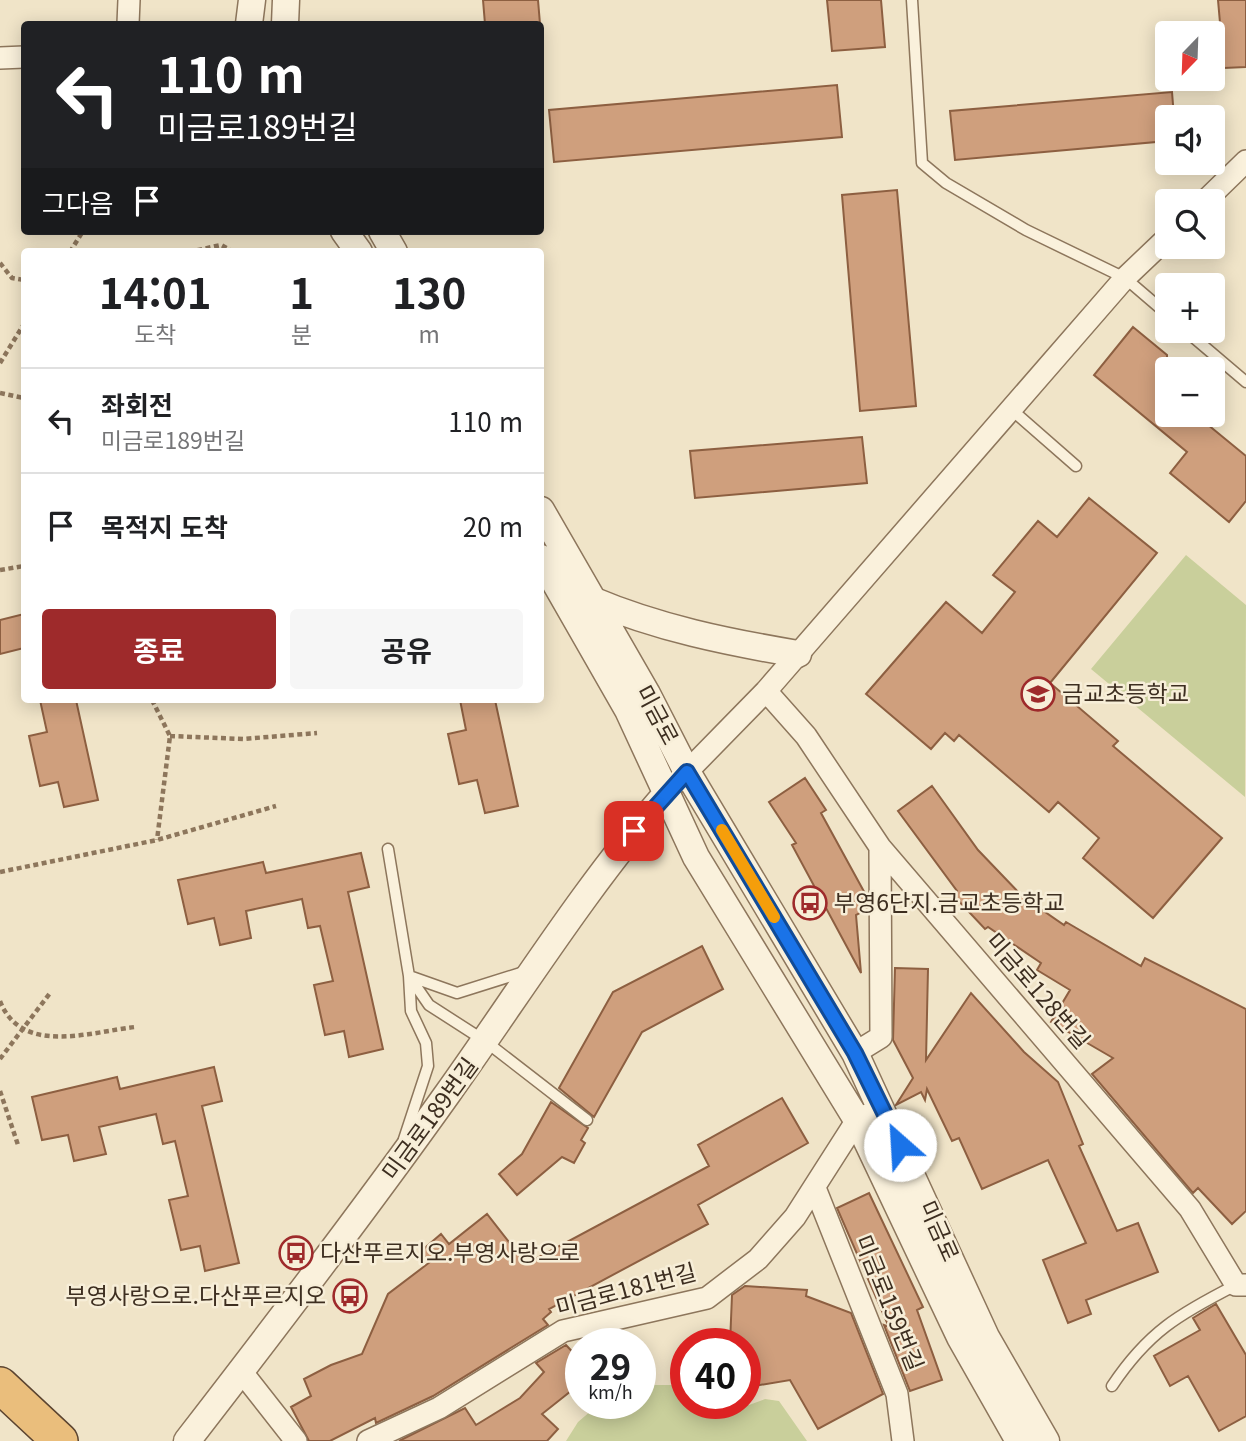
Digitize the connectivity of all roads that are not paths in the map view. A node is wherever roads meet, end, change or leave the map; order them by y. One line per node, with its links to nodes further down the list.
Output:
1 (129, 0): 5 (street)
2 (252, 0): 6 (street)
3 (286, 0): 7 (street)
4 (912, 0): 13 (lane)
5 (128, 21)
6 (249, 21)
7 (285, 21)
8 (21, 57): 9 (street)
9 (0, 58)
10 (1246, 161): 11 (street)
11 (1217, 189)
12 (1155, 249): 13 (street)
13 (1125, 278): 14 (lane); 17 (street)
14 (1155, 304)
15 (1200, 343): 16 (lane)
16 (1246, 382)
17 (1012, 410): 18 (lane); 22 (street)
18 (1076, 466)
19 (544, 515): 21 (street, 미금로)
20 (544, 563): 25 (street, 미금로)
21 (592, 600): 22 (street); 24 (street, 미금로)
22 (798, 654): 23 (street)
23 (765, 691): 24 (street); 26 (street, 미금로128번길)
24 (687, 772): 25 (street); 31 (street, 미금로)
25 (667, 793): 28 (street, 미금로189번길); 34 (street, 미금로)
26 (880, 847): 31 (street); 37 (street, 미금로128번길)
27 (388, 849): 29 (lane)
28 (533, 968): 29 (lane); 30 (street, 미금로189번길)
29 (409, 976): 30 (lane); 35 (lane)
30 (485, 1041): 33 (lane); 35 (street, 미금로189번길)
31 (855, 1053): 32 (street, 미금로)
32 (882, 1108): 34 (street); 47 (street, 미금로)
33 (587, 1120)
34 (858, 1120): 36 (street, 미금로181번길); 46 (street, 미금로)
35 (393, 1171): 38 (street, 미금로189번길)
36 (815, 1188): 44 (street, 미금로181번길); 45 (street, 미금로159번길)
37 (1241, 1285): 40 (lane)
38 (241, 1371): 42 (street, 미금로189번길); 43 (street)
39 (0, 1385): 41 (highway)
40 (1112, 1386)
41 (60, 1441)
42 (187, 1441)
43 (296, 1441)
44 (368, 1441)
45 (903, 1441)
46 (1019, 1441)
47 (1046, 1441)

